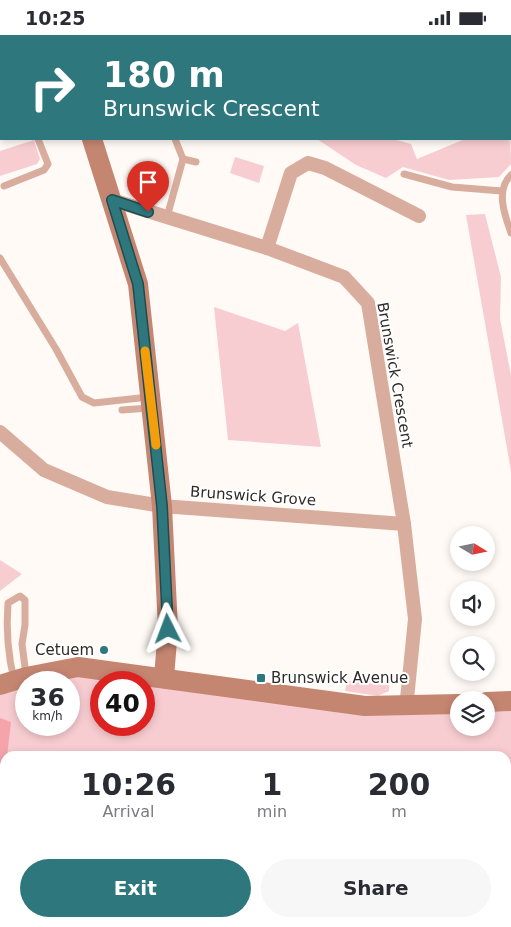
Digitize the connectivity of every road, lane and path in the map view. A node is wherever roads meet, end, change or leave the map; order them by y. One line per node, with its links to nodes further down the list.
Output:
1 (38, 140): 8 (lane)
2 (92, 140): 10 (street)
3 (176, 140): 4 (lane)
4 (183, 159): 5 (lane); 12 (lane)
5 (196, 162)
6 (404, 174): 9 (lane)
7 (511, 175): 9 (lane)
8 (4, 186)
9 (502, 191): 13 (lane)
10 (112, 200): 12 (street, Brunswick Crescent); 16 (street)
11 (419, 216): 14 (street)
12 (167, 217): 14 (street, Brunswick Crescent)
13 (511, 233)
14 (267, 248): 20 (street, Brunswick Crescent)
15 (0, 258): 16 (lane)
16 (151, 403): 17 (lane); 19 (street)
17 (122, 410)
18 (0, 432): 19 (street, Brunswick Grove)
19 (162, 506): 20 (street, Brunswick Grove); 21 (street)
20 (404, 524): 23 (street, Brunswick Crescent)
21 (164, 677): 22 (street); 26 (street)
22 (13, 681): 22 (lane)
23 (407, 699)
24 (511, 701): 25 (street)
25 (495, 702)
26 (450, 704)

